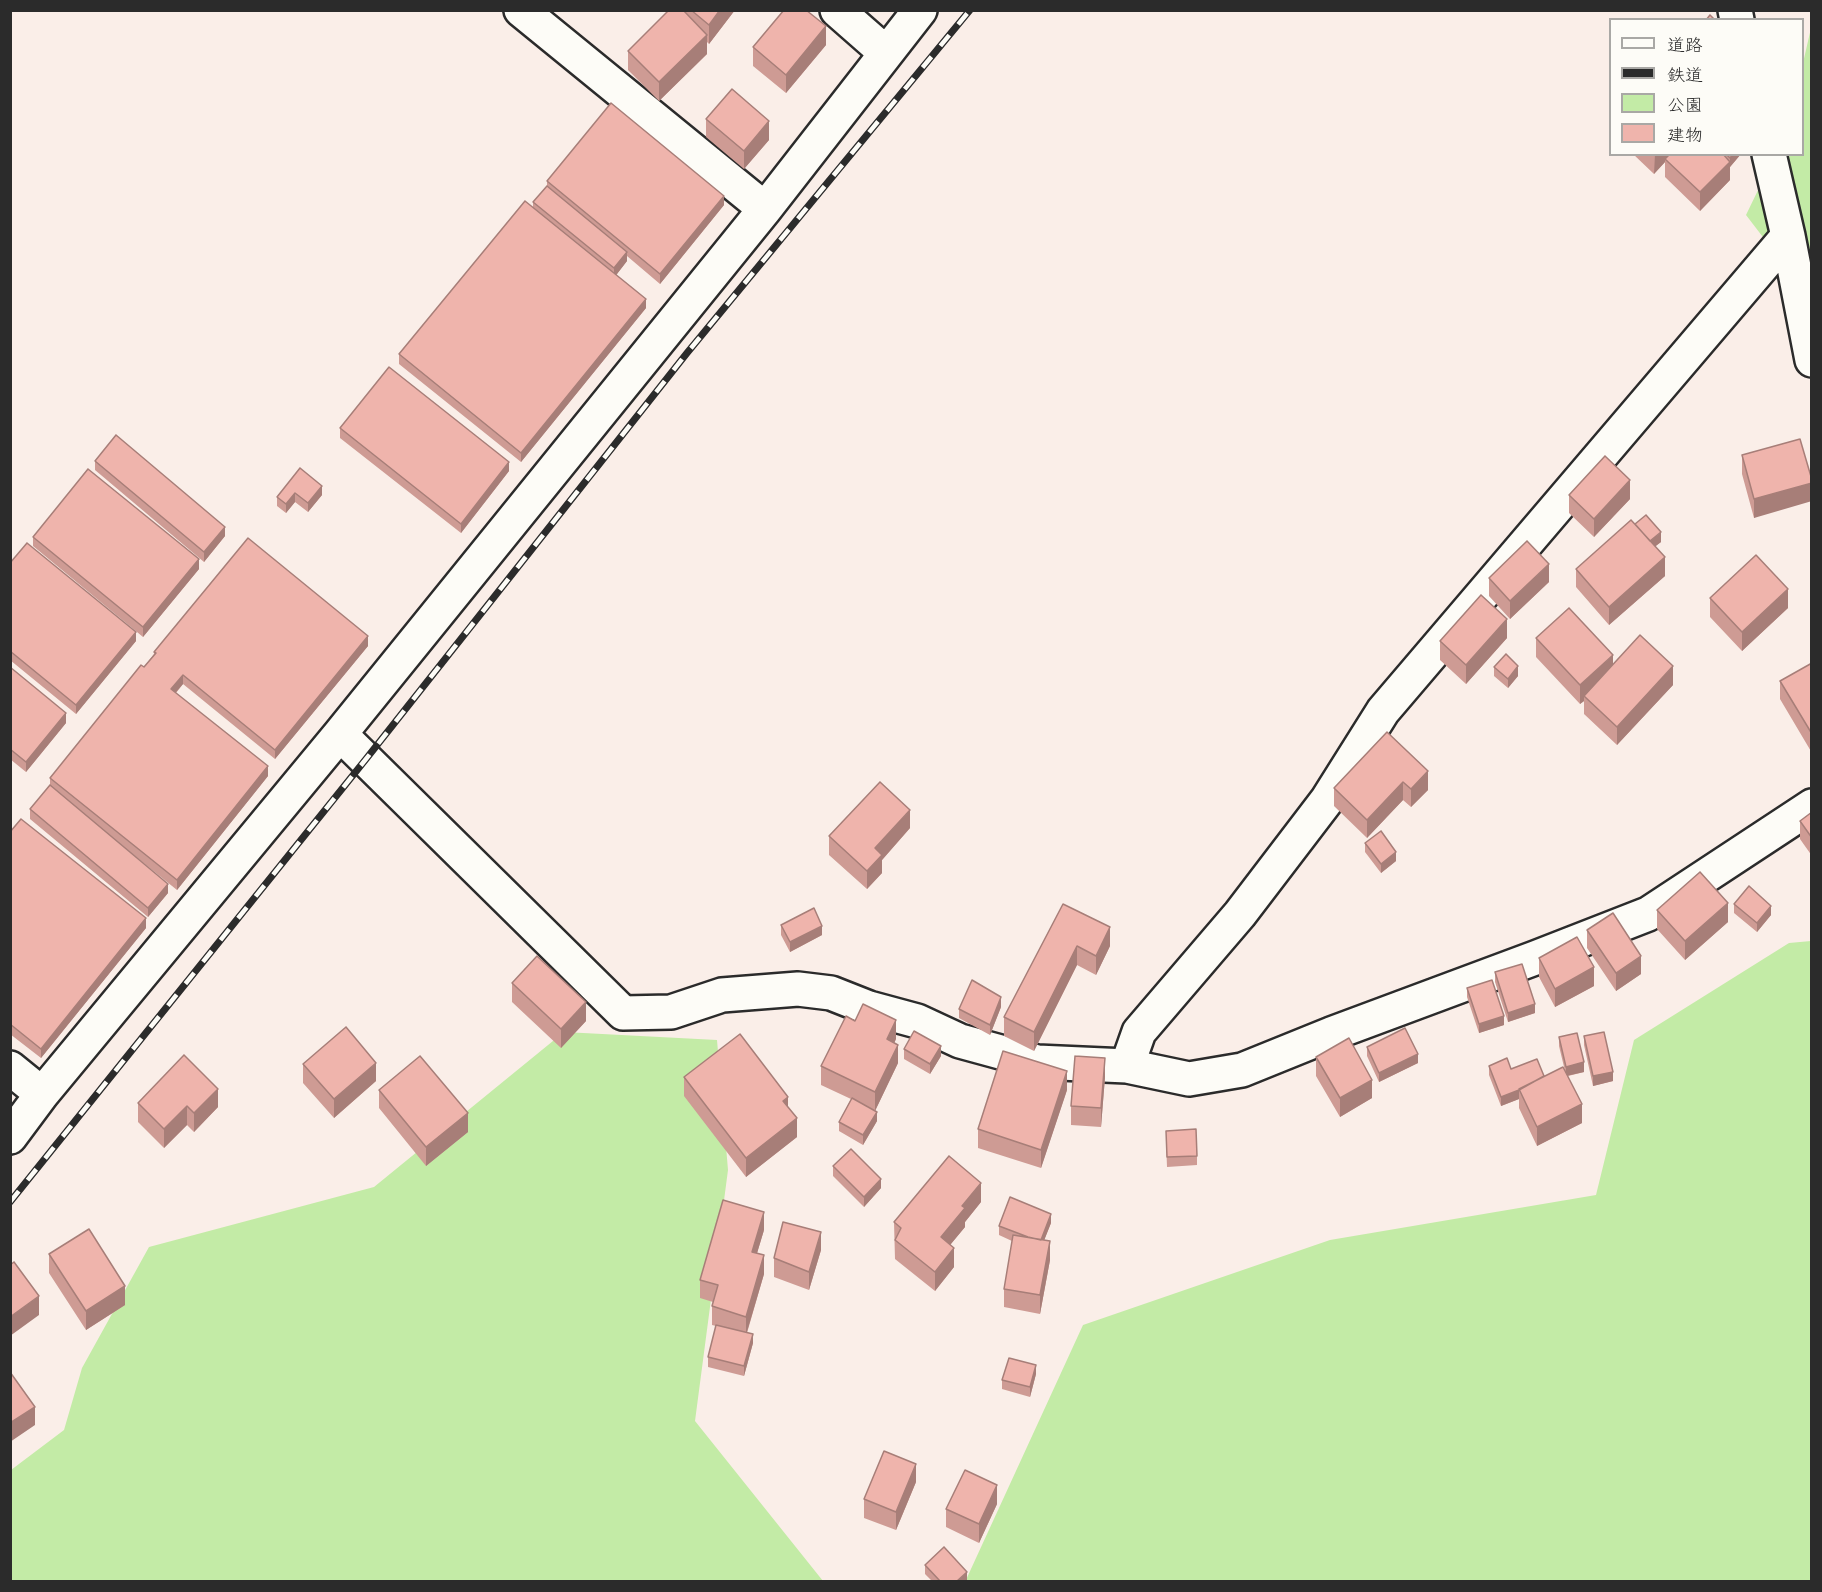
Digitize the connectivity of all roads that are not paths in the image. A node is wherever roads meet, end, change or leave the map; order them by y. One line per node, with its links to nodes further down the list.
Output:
1 (521, 10): 6 (street)
2 (837, 10): 4 (street)
3 (920, 10): 4 (street)
4 (886, 53): 6 (street)
5 (1769, 156): 7 (street)
6 (765, 209): 9 (street)
7 (1788, 236): 8 (street); 11 (street)
8 (1812, 360)
9 (340, 734): 11 (street); 13 (street)
10 (1812, 806): 11 (street)
11 (1127, 1066)
12 (10, 1068): 13 (street)
13 (42, 1094): 14 (street)
14 (10, 1137)

